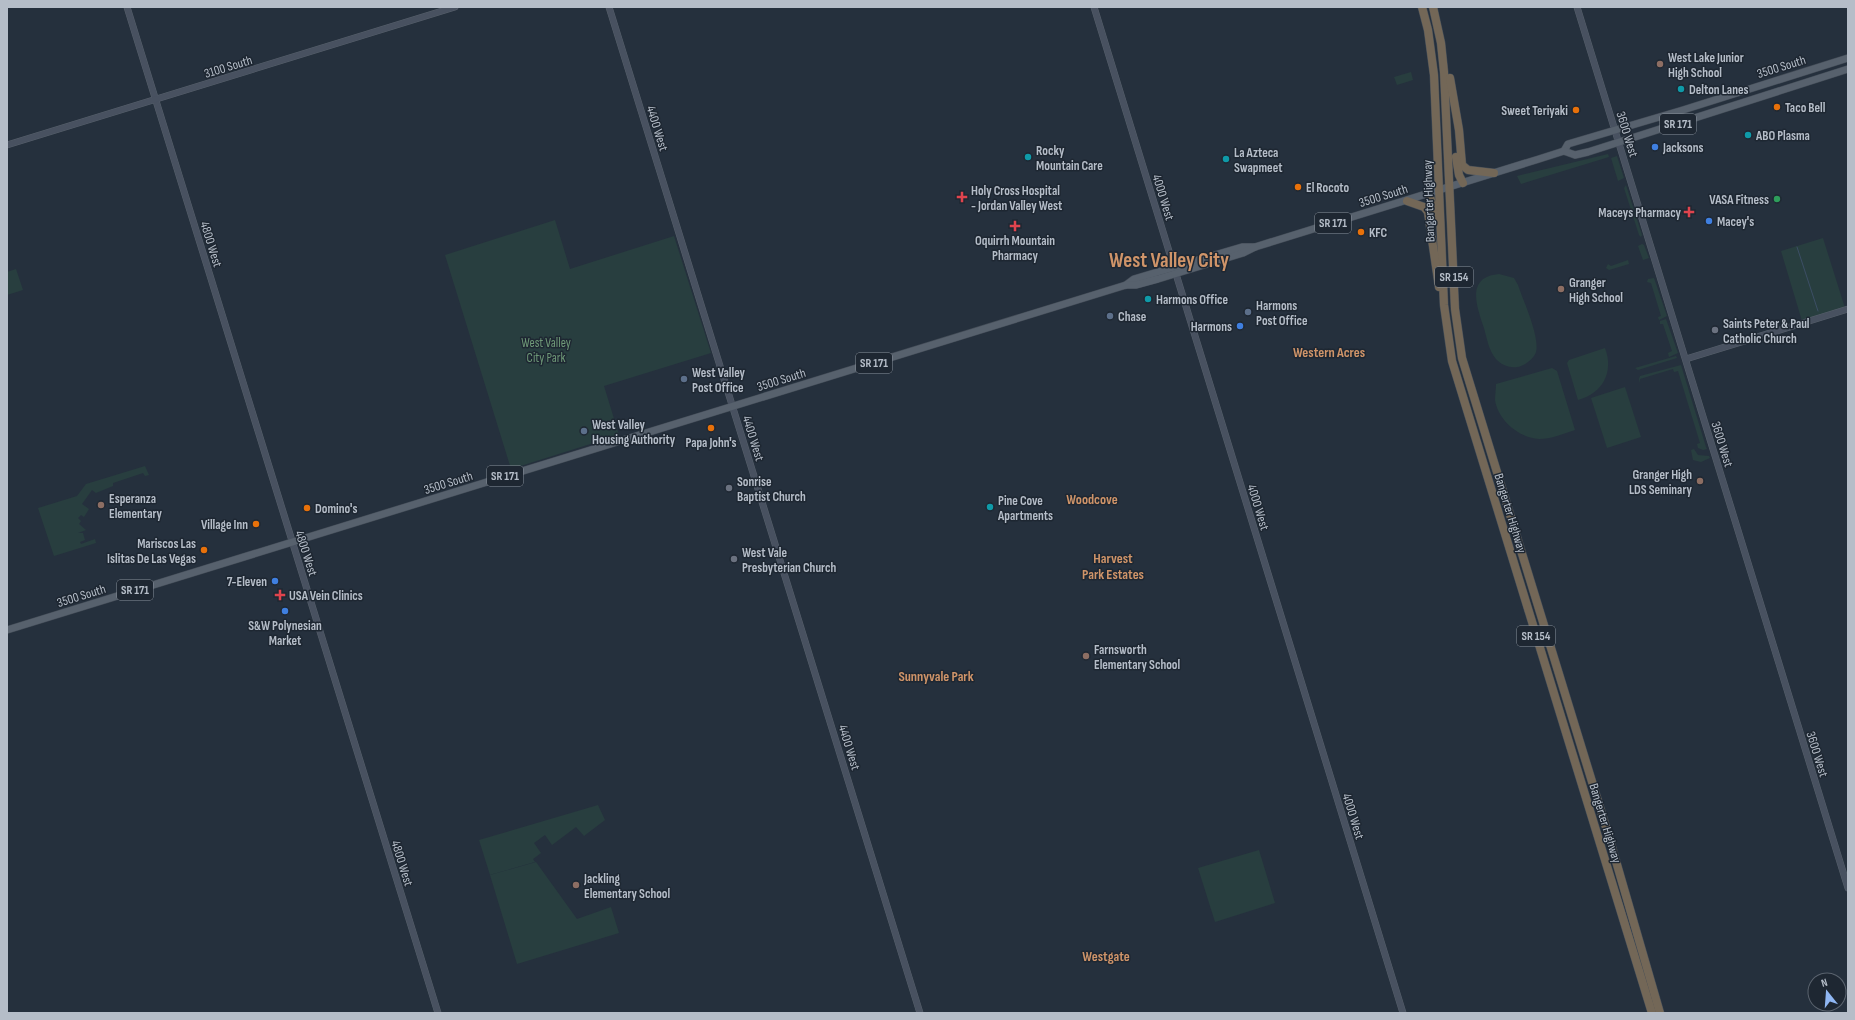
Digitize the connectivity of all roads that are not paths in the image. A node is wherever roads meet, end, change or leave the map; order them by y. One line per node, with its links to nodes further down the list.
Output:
1 (127, 7): 12 (street, 4800 West)
2 (455, 7): 12 (street, 3100 South)
3 (609, 7): 30 (street, 4400 West)
4 (1094, 7): 25 (street, 4000 West)
5 (1422, 7): 8 (highway, Bangerter Highway / SR 154)
6 (1433, 7): 10 (highway, Bangerter Highway / SR 154)
7 (1577, 7): 14 (street, 3600 West)
8 (1432, 54): 13 (highway); 21 (highway, Bangerter Highway / SR 154)
9 (1848, 58): 14 (main road, 3500 South / SR 171)
10 (1444, 63): 13 (highway, Bangerter Highway / SR 154); 18 (highway)
11 (1848, 69): 15 (main road, 3500 South / SR 171)
12 (156, 100): 16 (street, 3100 South); 31 (street, 4800 West)
13 (1447, 121): 19 (highway); 20 (highway, Bangerter Highway / SR 154)
14 (1615, 130): 15 (street, 3600 West); 17 (main road, 3500 South / SR 171)
15 (1619, 142): 17 (main road, 3500 South / SR 171); 28 (street, 3600 West)
16 (7, 145)
17 (1564, 151): 18 (main road, 3500 South / SR 171)
18 (1494, 173): 19 (main road, 3500 South / SR 171)
19 (1463, 183): 20 (main road, 3500 South / SR 171)
20 (1450, 188): 21 (main road, 3500 South / SR 171); 27 (highway, Bangerter Highway / SR 154)
21 (1439, 191): 22 (main road, 3500 South / SR 171); 24 (highway, Bangerter Highway / SR 154)
22 (1429, 194): 23 (main road, 3500 South / SR 171); 24 (highway)
23 (1406, 201): 25 (main road, 3500 South / SR 171); 29 (highway)
24 (1442, 254): 27 (highway); 29 (highway, Bangerter Highway / SR 154)
25 (1175, 271): 30 (main road, 3500 South / SR 171); 38 (street, 4000 West)
26 (1848, 309): 28 (street)
27 (1456, 324): 35 (highway, Bangerter Highway / SR 154)
28 (1686, 359): 33 (street, 3600 West)
29 (1454, 368): 34 (highway, Bangerter Highway / SR 154)
30 (733, 406): 31 (main road, 3500 South / SR 171); 37 (street, 4400 West)
31 (292, 542): 32 (main road, 3500 South / SR 171); 36 (street, 4800 West)
32 (7, 630)
33 (1848, 888)
34 (1616, 895): 35 (highway); 39 (highway, Bangerter Highway / SR 154)
35 (1649, 978): 40 (highway, Bangerter Highway / SR 154); 41 (highway)
36 (438, 1013)
37 (920, 1013)
38 (1403, 1013)
39 (1652, 1013)
40 (1660, 1013)
41 (1665, 1013)

